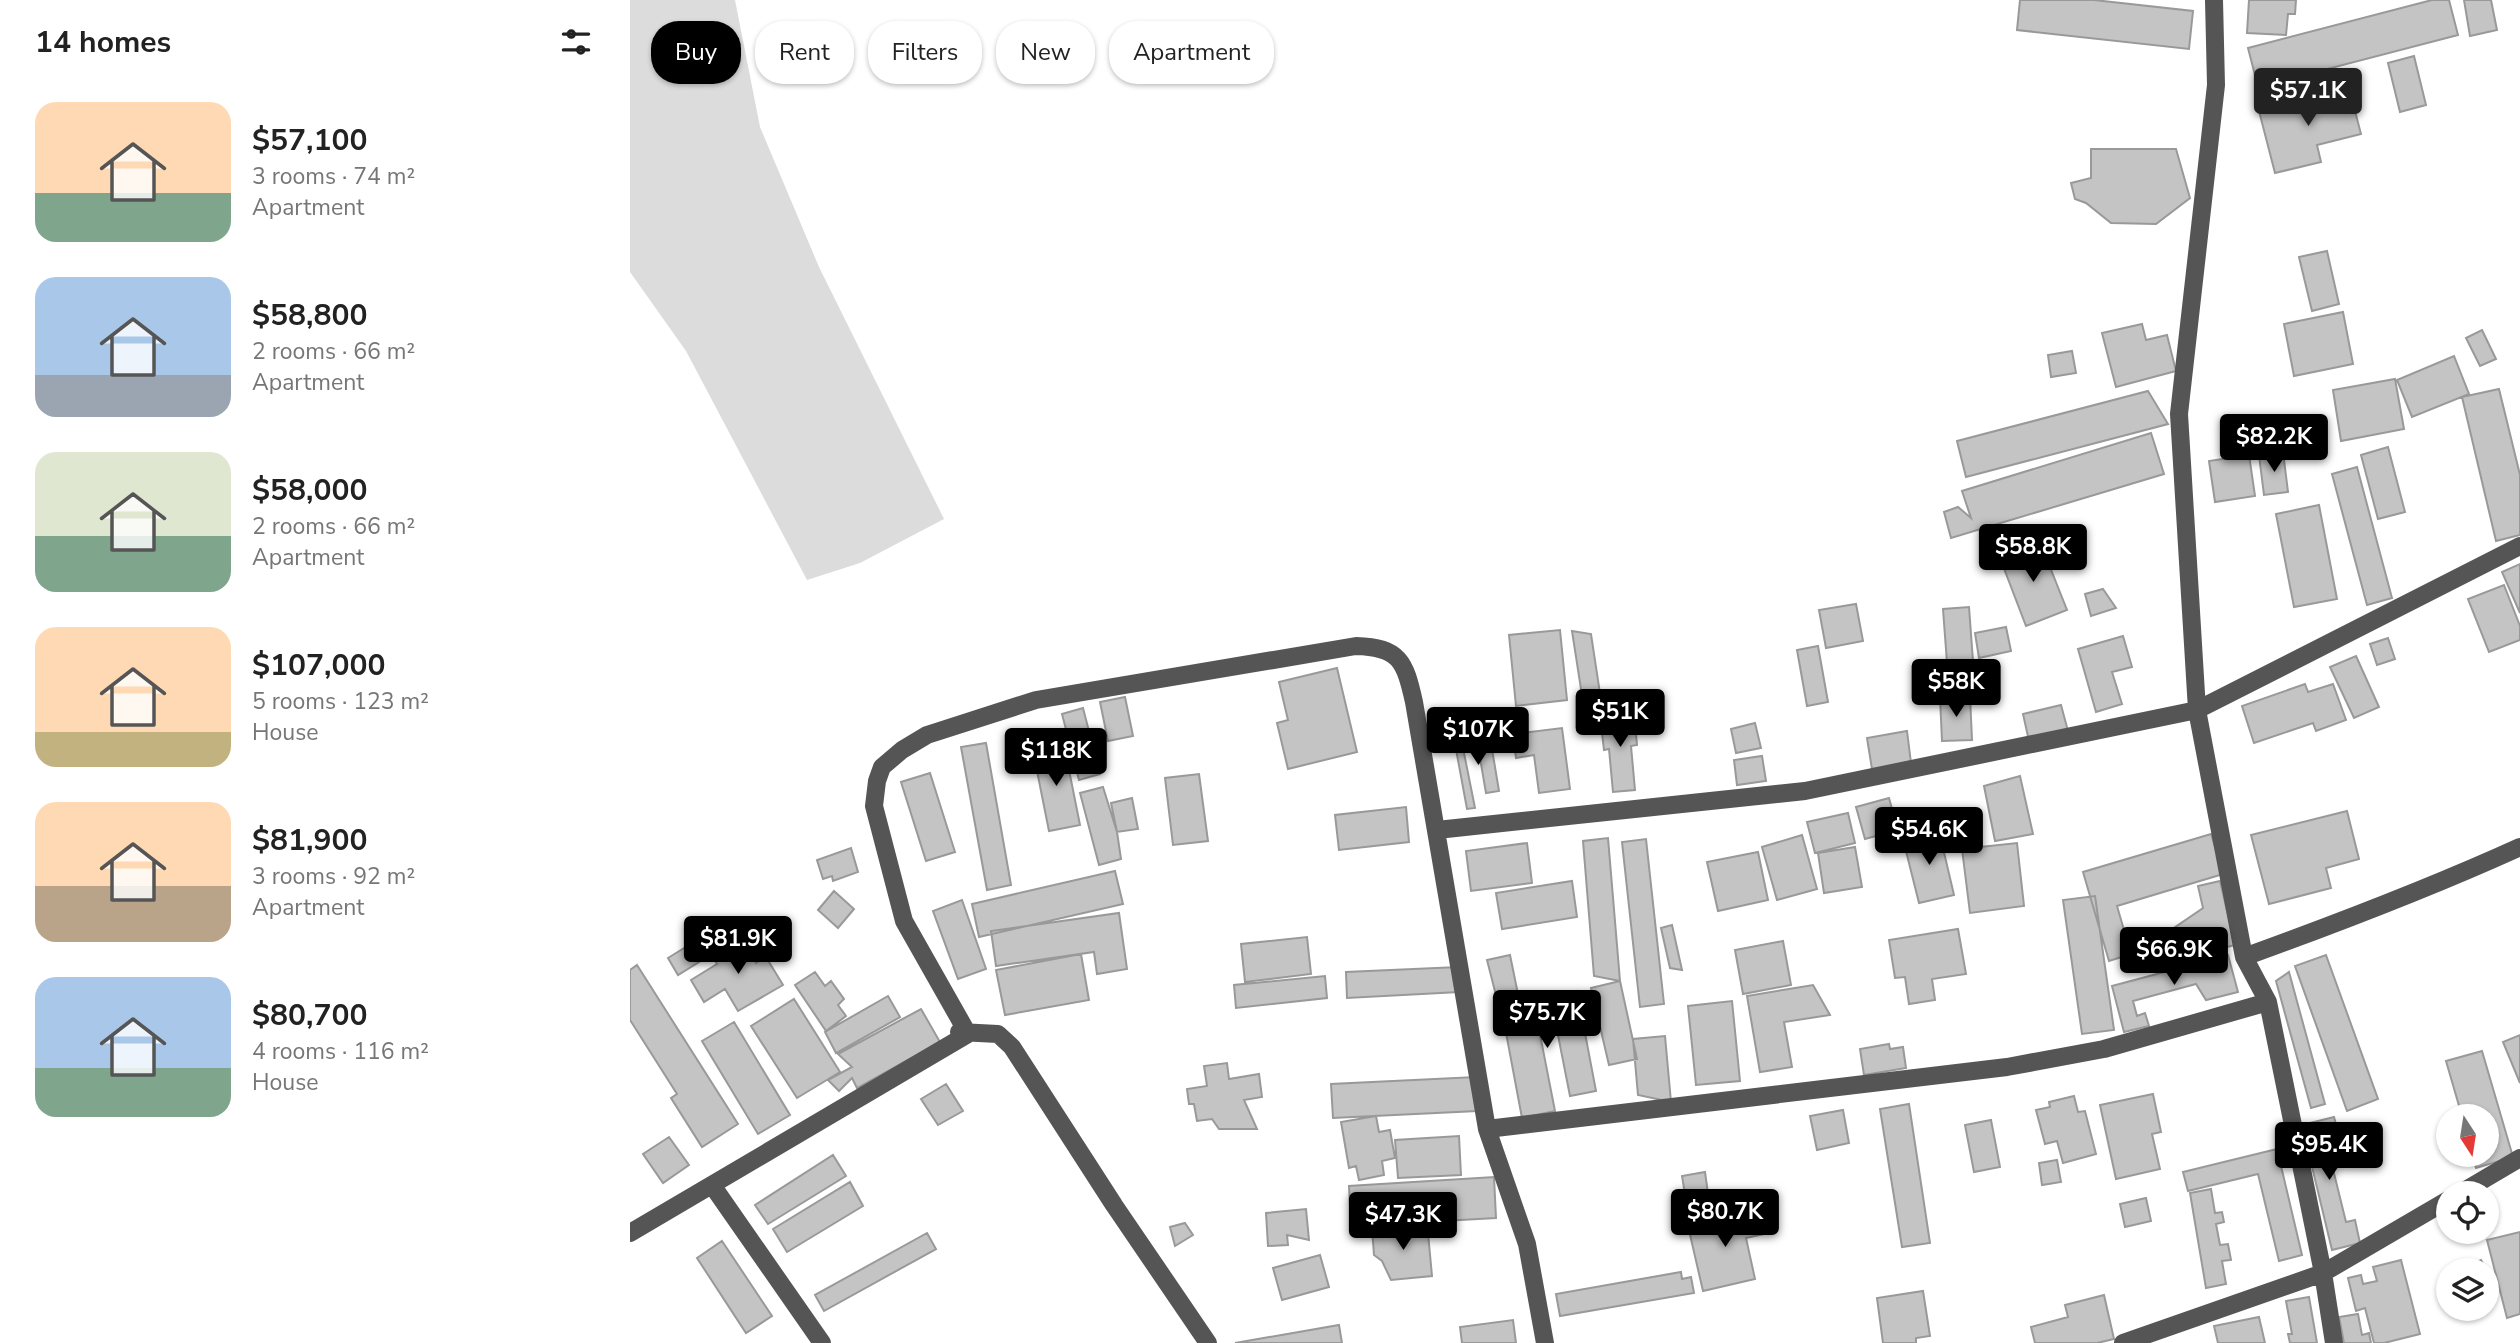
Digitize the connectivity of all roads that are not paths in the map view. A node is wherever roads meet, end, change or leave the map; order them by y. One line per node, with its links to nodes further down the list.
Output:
1 (2214, 0): 3 (street)
2 (2520, 546): 3 (street)
3 (2197, 710): 4 (street); 6 (street)
4 (1437, 830): 8 (street); 9 (street)
5 (2520, 847): 6 (street)
6 (2244, 957): 7 (street)
7 (2268, 1002): 9 (street); 15 (street)
8 (968, 1034): 12 (street); 17 (street)
9 (1487, 1129): 18 (street)
10 (2520, 1158): 11 (street)
11 (2481, 1181)
12 (712, 1185): 14 (street); 16 (street)
13 (2436, 1207): 15 (street)
14 (630, 1233)
15 (2323, 1273): 19 (street); 20 (street)
16 (822, 1343)
17 (1208, 1343)
18 (1545, 1343)
19 (2123, 1343)
20 (2334, 1343)

